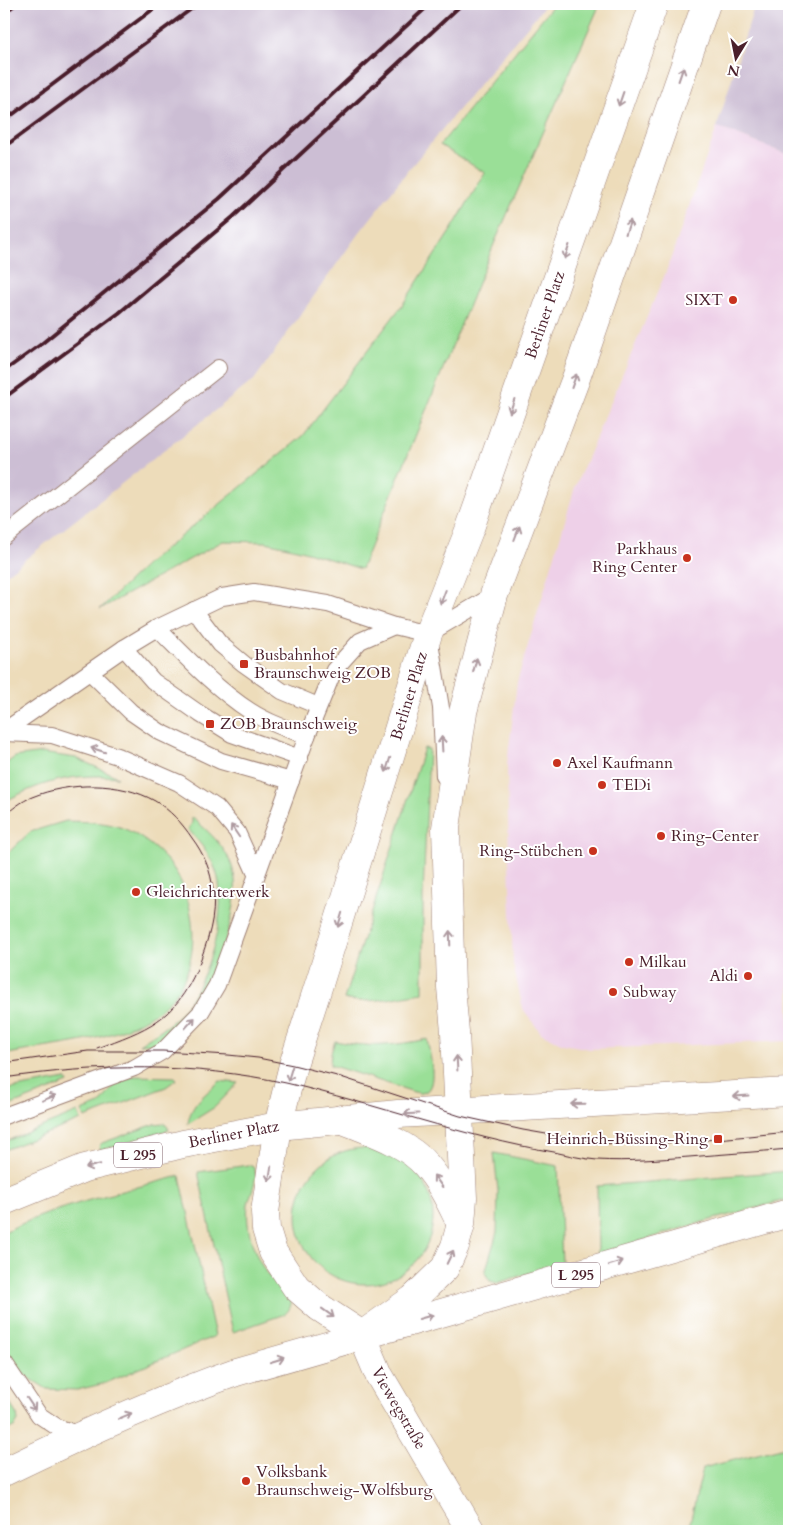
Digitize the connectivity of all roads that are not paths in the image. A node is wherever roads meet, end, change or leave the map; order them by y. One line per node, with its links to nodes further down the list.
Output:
1 (654, 4): 9 (main road, Berliner Platz, one-way to 9)
2 (706, 4): 5 (main road, one-way to 2)
3 (218, 368): 4 (lane)
4 (4, 537)
5 (494, 595): 9 (lane); 17 (main road, one-way to 5)
6 (194, 610): 7 (lane); 8 (lane); 12 (lane)
7 (394, 626): 9 (lane); 12 (lane)
8 (157, 628): 10 (lane); 14 (lane)
9 (428, 634): 17 (lane, one-way to 9); 23 (main road, Berliner Platz, one-way to 23)
10 (124, 648): 11 (lane); 15 (lane)
11 (90, 672): 13 (lane); 16 (lane)
12 (318, 706): 14 (lane)
13 (4, 732): 18 (lane, one-way to 13)
14 (307, 736): 15 (lane)
15 (300, 758): 16 (lane)
16 (291, 781): 18 (lane)
17 (446, 828): 20 (main road, one-way to 17)
18 (256, 874): 21 (lane, one-way to 18)
19 (789, 1092): 20 (main road, L 295, one-way to 20)
20 (460, 1112): 22 (main road, L 295, one-way to 22); 26 (main road)
21 (4, 1116)
22 (341, 1119): 23 (main road, L 295); 26 (main road, one-way to 22)
23 (278, 1126): 24 (main road, Berliner Platz / L 295, one-way to 24); 27 (main road, one-way to 27)
24 (4, 1201)
25 (789, 1213): 27 (main road, L 295, one-way to 25)
26 (461, 1224): 27 (main road, one-way to 26)
27 (362, 1335): 29 (main road, L 295, one-way to 27); 31 (main road, Viewegstraße)
28 (4, 1364): 29 (lane, one-way to 29)
29 (80, 1435): 30 (main road, L 295)
30 (4, 1472)
31 (470, 1531)

